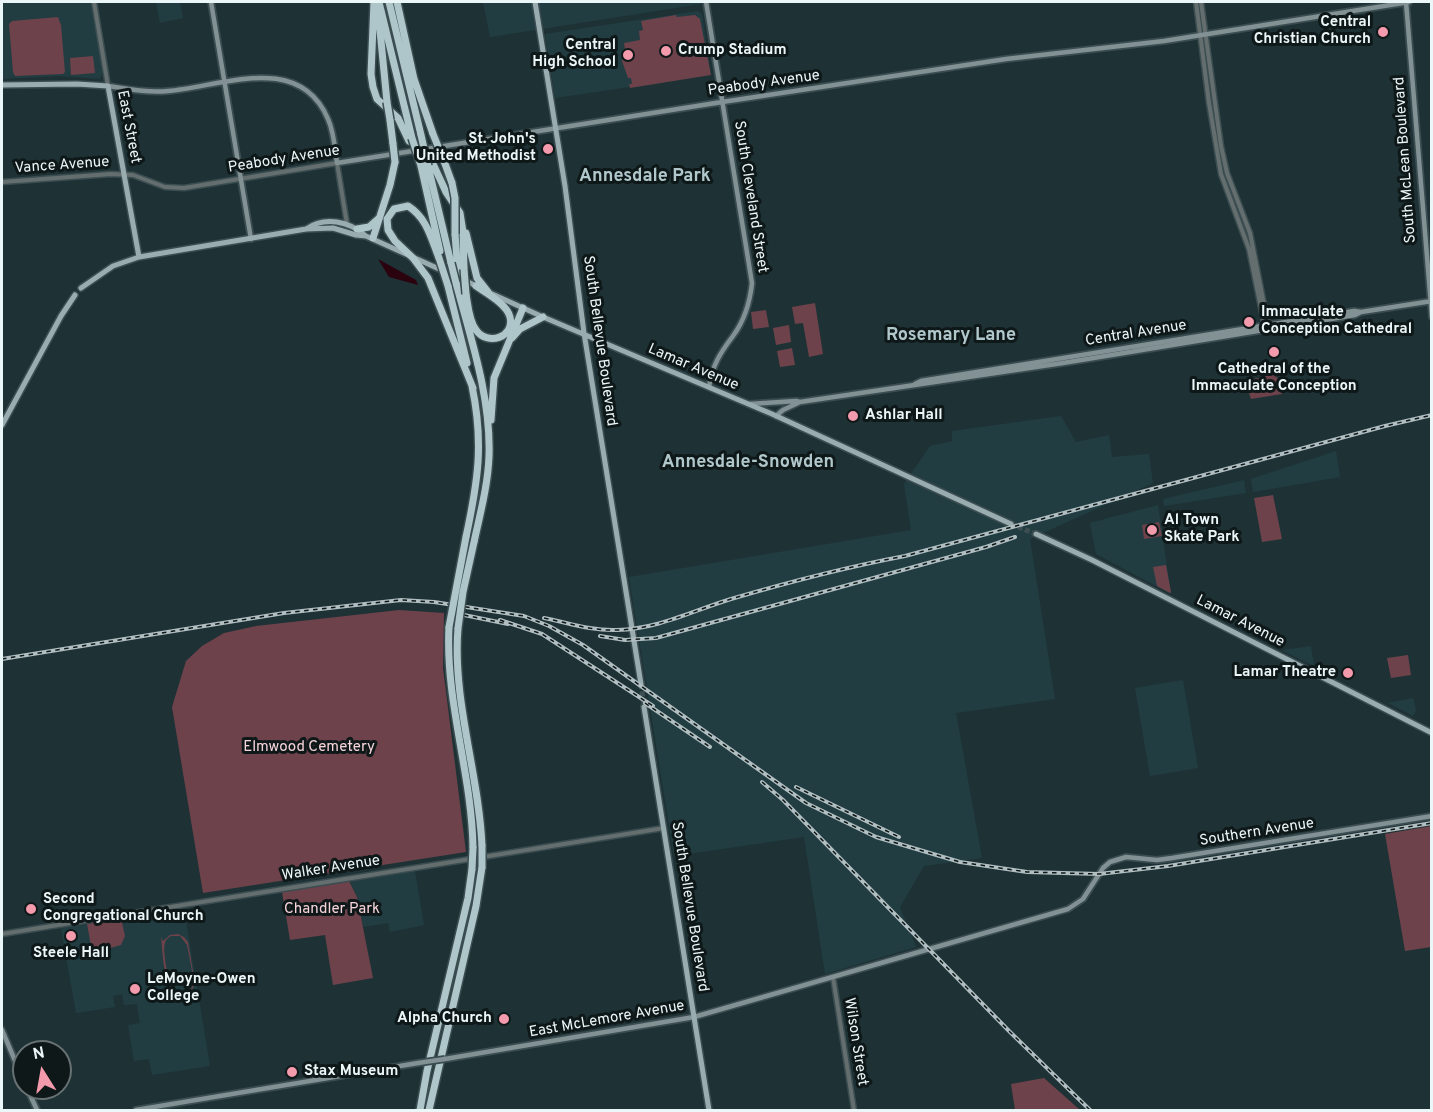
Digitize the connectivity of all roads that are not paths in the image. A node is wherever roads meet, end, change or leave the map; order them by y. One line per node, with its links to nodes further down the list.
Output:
1 (94, 2): 14 (street, East Street)
2 (211, 2): 12 (main road)
3 (377, 2): 19 (highway); 19 (highway); 26 (highway, bridge)
4 (389, 2): 21 (highway, bridge)
5 (398, 2): 36 (highway, bridge)
6 (535, 2): 18 (main road, South Bellevue Boulevard)
7 (706, 2): 15 (main road, South Cleveland Street)
8 (1196, 2): 11 (street)
9 (1201, 2): 11 (street)
10 (1407, 2): 11 (main road, Peabody Avenue); 41 (main road, South McLean Boulevard)
11 (1204, 35): 15 (main road, Peabody Avenue); 16 (street); 17 (street)
12 (225, 82): 14 (main road); 20 (main road); 23 (main road)
13 (2, 86): 14 (main road)
14 (108, 86): 22 (main road, East Street)
15 (722, 102): 18 (main road, Peabody Avenue); 48 (main road, South Cleveland Street)
16 (1215, 102): 17 (street); 32 (street)
17 (1209, 103): 32 (street)
18 (556, 128): 20 (main road, Peabody Avenue); 46 (main road, South Bellevue Boulevard)
19 (411, 140): 21 (highway, bridge)
20 (337, 163): 23 (street, Peabody Avenue); 27 (street)
21 (425, 166): 25 (highway); 35 (highway); 36 (highway)
22 (125, 174): 23 (street, Peabody Avenue); 24 (street, Vance Avenue); 33 (main road, East Street)
23 (241, 179): 31 (main road)
24 (2, 182)
25 (460, 213): 36 (highway); 39 (highway)
26 (380, 218): 29 (highway); 30 (highway)
27 (346, 224): 28 (main road); 29 (main road)
28 (306, 229): 30 (main road); 31 (main road)
29 (357, 229): 30 (main road)
30 (369, 237): 34 (main road, Lamar Avenue)
31 (251, 239): 33 (main road)
32 (1252, 250): 45 (street)
33 (139, 256): 38 (main road)
34 (413, 258): 35 (highway); 37 (main road, Lamar Avenue); 49 (highway)
35 (441, 259): 49 (highway, bridge)
36 (458, 266): 37 (highway, bridge); 55 (highway, bridge)
37 (476, 286): 39 (main road, Lamar Avenue)
38 (81, 288)
39 (488, 292): 42 (main road, Lamar Avenue)
40 (75, 295): 52 (main road)
41 (1430, 301): 44 (main road, South McLean Boulevard); 45 (main road, Central Avenue)
42 (523, 308): 43 (main road, Lamar Avenue); 47 (highway)
43 (543, 317): 46 (main road, Lamar Avenue); 47 (highway)
44 (1431, 317)
45 (1267, 326): 50 (main road, Central Avenue)
46 (584, 333): 48 (main road, Lamar Avenue); 58 (main road, South Bellevue Boulevard)
47 (508, 343): 55 (highway)
48 (709, 387): 51 (main road, Lamar Avenue)
49 (473, 388): 70 (highway, bridge)
50 (800, 402): 51 (main road, Central Avenue); 53 (main road, Central Avenue)
51 (749, 404): 53 (main road, Lamar Avenue)
52 (4, 416): 54 (main road)
53 (776, 416): 56 (main road, Lamar Avenue)
54 (2, 425)
55 (489, 431): 71 (highway, bridge)
56 (1011, 524)
57 (1036, 534): 60 (main road, Lamar Avenue)
58 (641, 684)
59 (644, 708): 62 (main road, South Bellevue Boulevard)
60 (1431, 733)
61 (1431, 816): 63 (main road, Southern Avenue)
62 (664, 828): 64 (street, Walker Avenue); 66 (main road, South Bellevue Boulevard)
63 (1095, 880): 65 (main road, East McLemore Avenue)
64 (2, 934)
65 (833, 977): 66 (main road, East McLemore Avenue); 73 (street, Wilson Street)
66 (694, 1017): 69 (main road, East McLemore Avenue, bridge); 72 (main road, South Bellevue Boulevard)
67 (2, 1030): 68 (main road)
68 (12, 1054)
69 (136, 1110)
70 (420, 1110)
71 (429, 1110)
72 (709, 1110)
73 (854, 1110)

